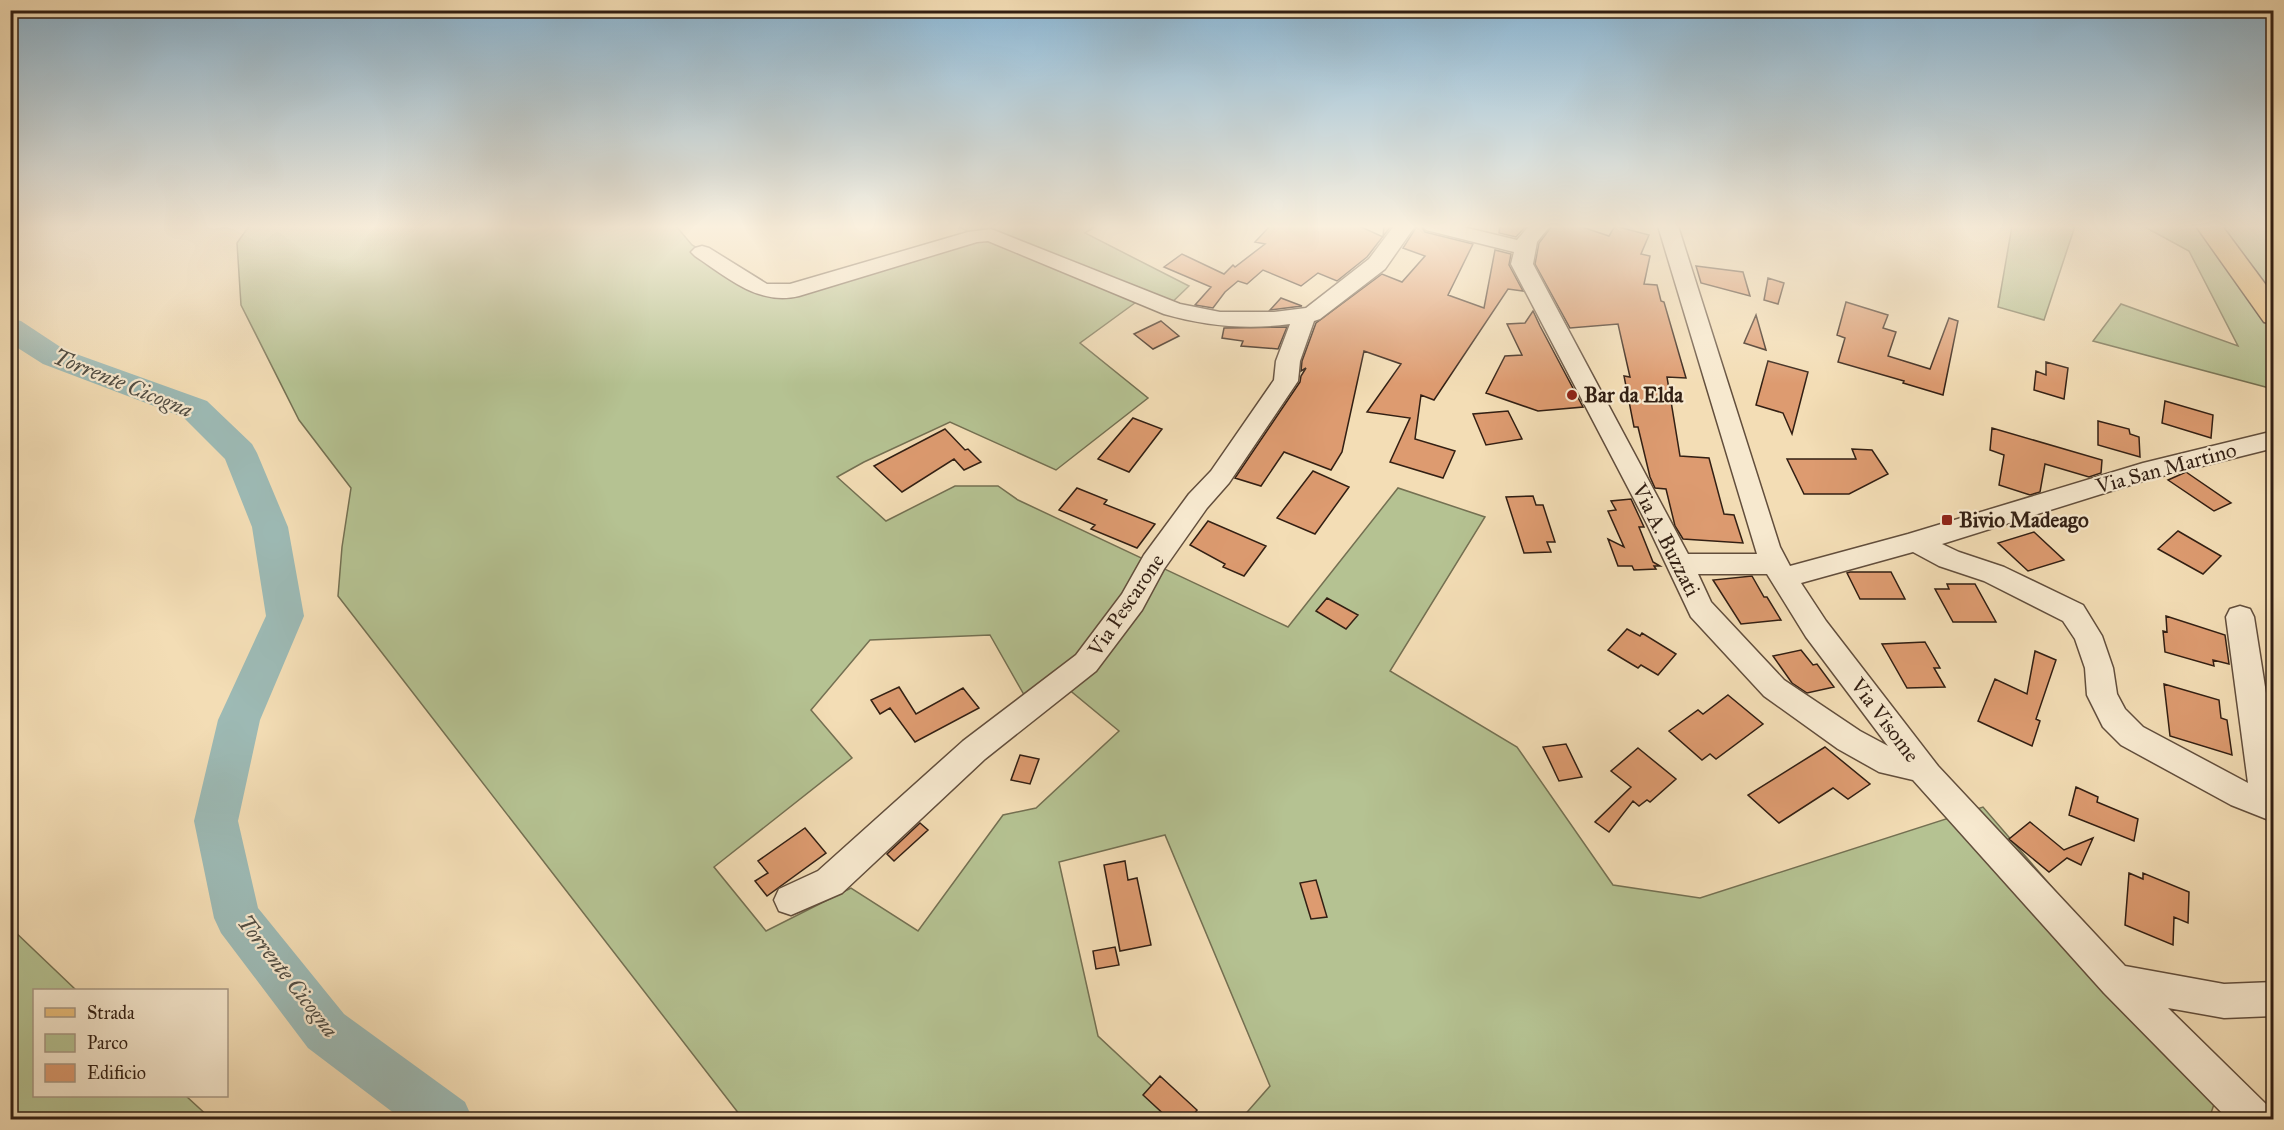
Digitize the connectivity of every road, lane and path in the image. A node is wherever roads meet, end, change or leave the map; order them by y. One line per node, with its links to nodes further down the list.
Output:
1 (744, 279): 2 (street)
2 (832, 279)
3 (1095, 279): 8 (street)
4 (1358, 279): 8 (street)
5 (1530, 279): 12 (street, Via A. Buzzati)
6 (1684, 279): 13 (street, Via Visome)
7 (2247, 279): 9 (main road)
8 (1304, 316): 18 (street, Via Pescarone)
9 (2274, 316)
10 (2274, 439): 11 (street, Via San Martino)
11 (1915, 542): 13 (street, Via San Martino); 17 (street)
12 (1679, 564): 13 (street, Via San Martino); 15 (street, Via A. Buzzati)
13 (1779, 571): 15 (street, Via Visome)
14 (2241, 617): 16 (street)
15 (1922, 768): 19 (street, Via Visome)
16 (2274, 802)
17 (2274, 808)
18 (791, 900)
19 (2116, 981): 20 (street); 21 (street, Via Visome)
20 (2274, 999)
21 (2256, 1119)

